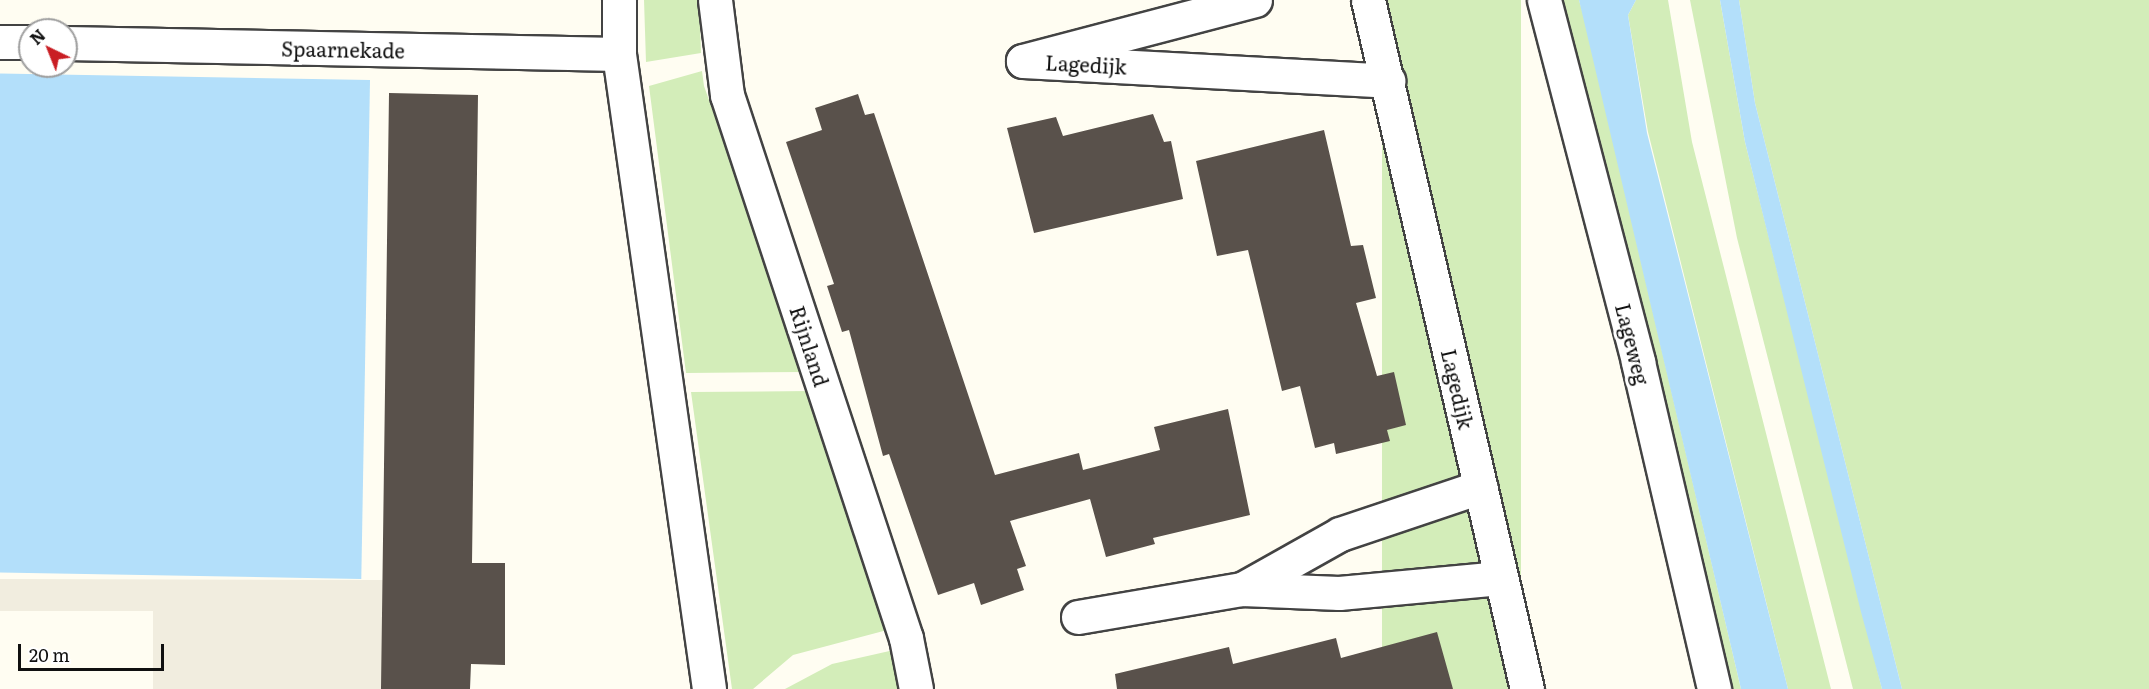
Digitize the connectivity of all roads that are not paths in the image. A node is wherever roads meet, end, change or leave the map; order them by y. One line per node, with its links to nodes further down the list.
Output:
1 (619, 0): 9 (street)
2 (715, 0): 16 (street, Rijnland)
3 (1255, 0): 10 (street, Lagedijk)
4 (1368, 0): 10 (street, Lagedijk)
5 (1544, 0): 18 (street, Lageweg)
6 (0, 42): 7 (street)
7 (18, 42)
8 (78, 43): 9 (street, Spaarnekade)
9 (619, 54): 15 (street)
10 (1388, 81): 11 (street, Lagedijk)
11 (1480, 487): 12 (street, Lagedijk); 13 (street)
12 (1500, 578): 13 (street); 17 (street, Lagedijk)
13 (1242, 589): 14 (street)
14 (1078, 617)
15 (709, 689)
16 (916, 689)
17 (1527, 689)
18 (1714, 689)

